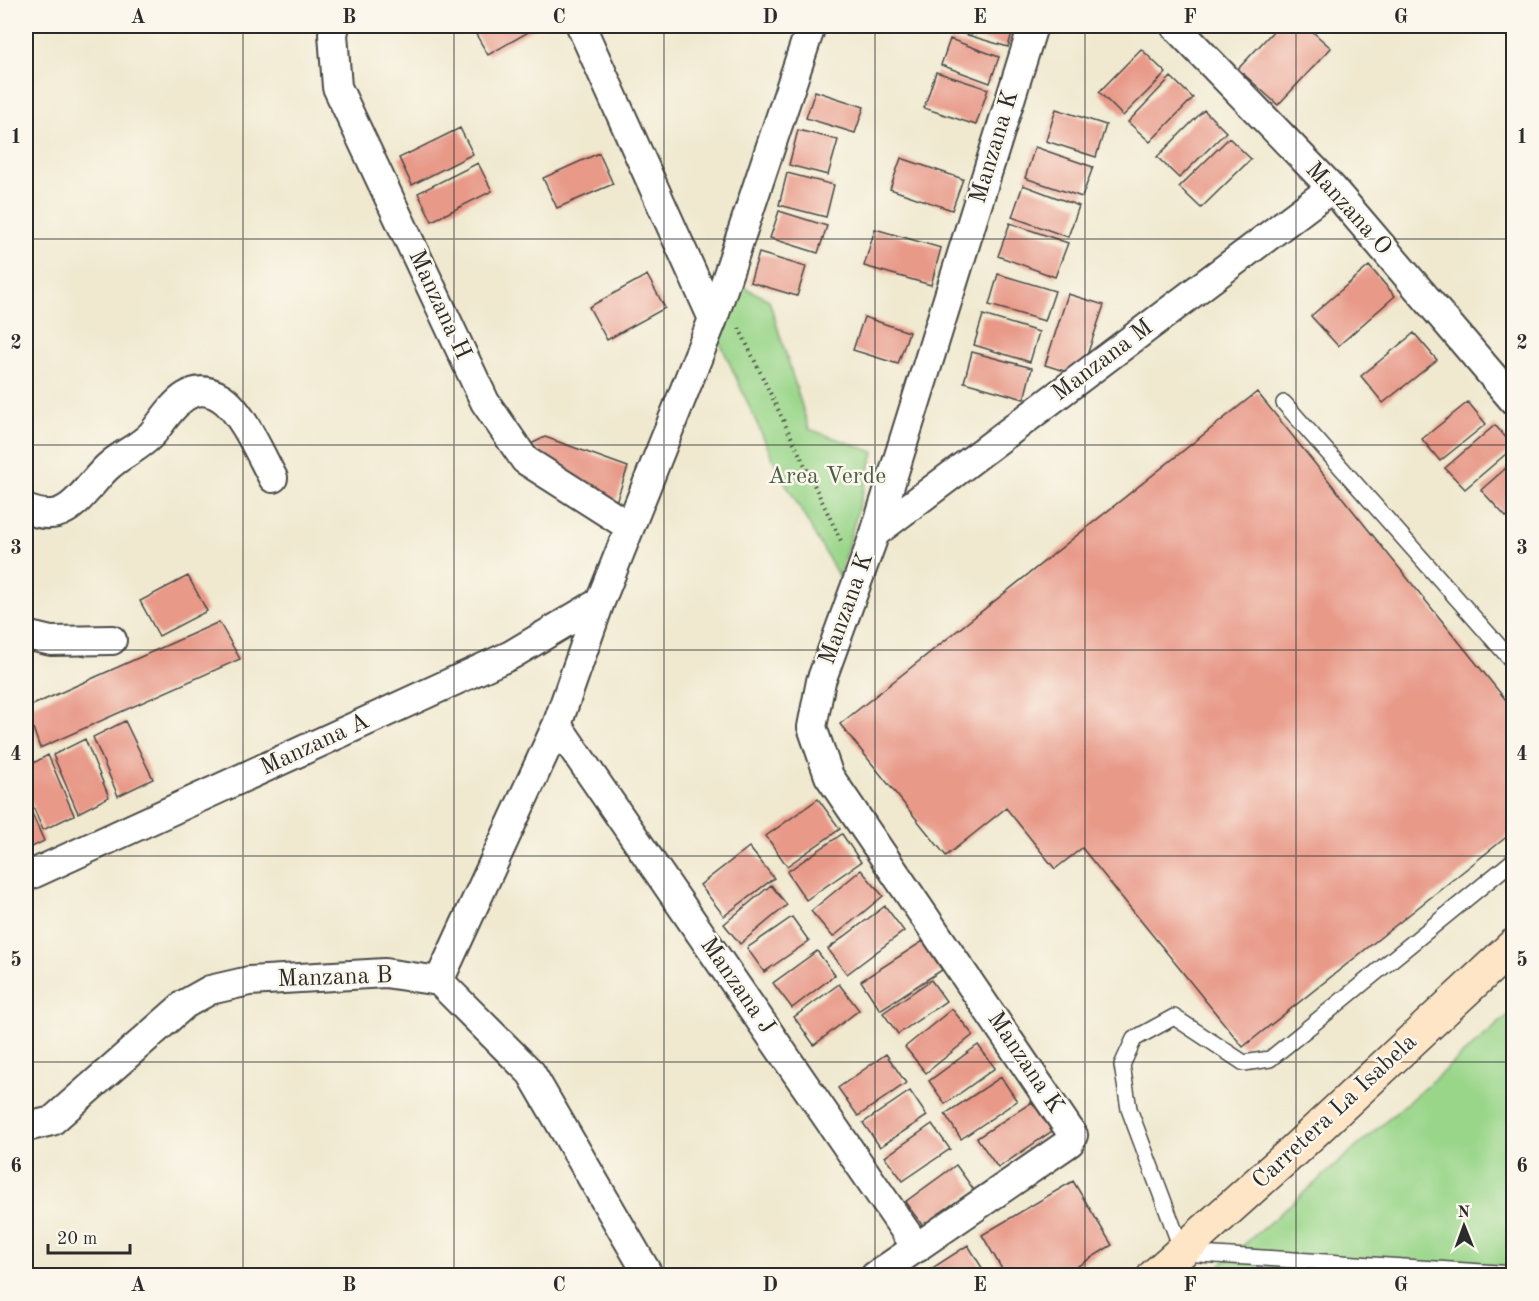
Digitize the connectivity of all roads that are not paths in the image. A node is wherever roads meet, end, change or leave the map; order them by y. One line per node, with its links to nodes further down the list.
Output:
1 (335, 26): 12 (street, Manzana H)
2 (811, 26): 7 (street)
3 (1033, 26): 13 (street, Manzana K)
4 (1175, 26): 6 (street, Manzana O)
5 (587, 29): 7 (street)
6 (1332, 188): 8 (street, Manzana O); 13 (street, Manzana M)
7 (713, 319): 12 (street)
8 (1514, 400)
9 (1284, 403): 17 (lane)
10 (273, 477): 11 (street)
11 (26, 509)
12 (630, 527): 14 (street)
13 (874, 533): 24 (street, Manzana K)
14 (600, 602): 18 (street); 20 (street, Manzana A)
15 (26, 635): 16 (street)
16 (112, 640)
17 (1514, 663)
18 (557, 725): 22 (street); 24 (street, Manzana J)
19 (1514, 860): 25 (lane)
20 (26, 877)
21 (1514, 945): 25 (main road, Carretera La Isabela)
22 (439, 981): 23 (street, Manzana B); 27 (street)
23 (26, 1122)
24 (917, 1248): 28 (street)
25 (1183, 1253): 26 (lane); 29 (main road, Carretera La Isabela)
26 (1514, 1274)
27 (649, 1275)
28 (875, 1275)
29 (1154, 1275)

